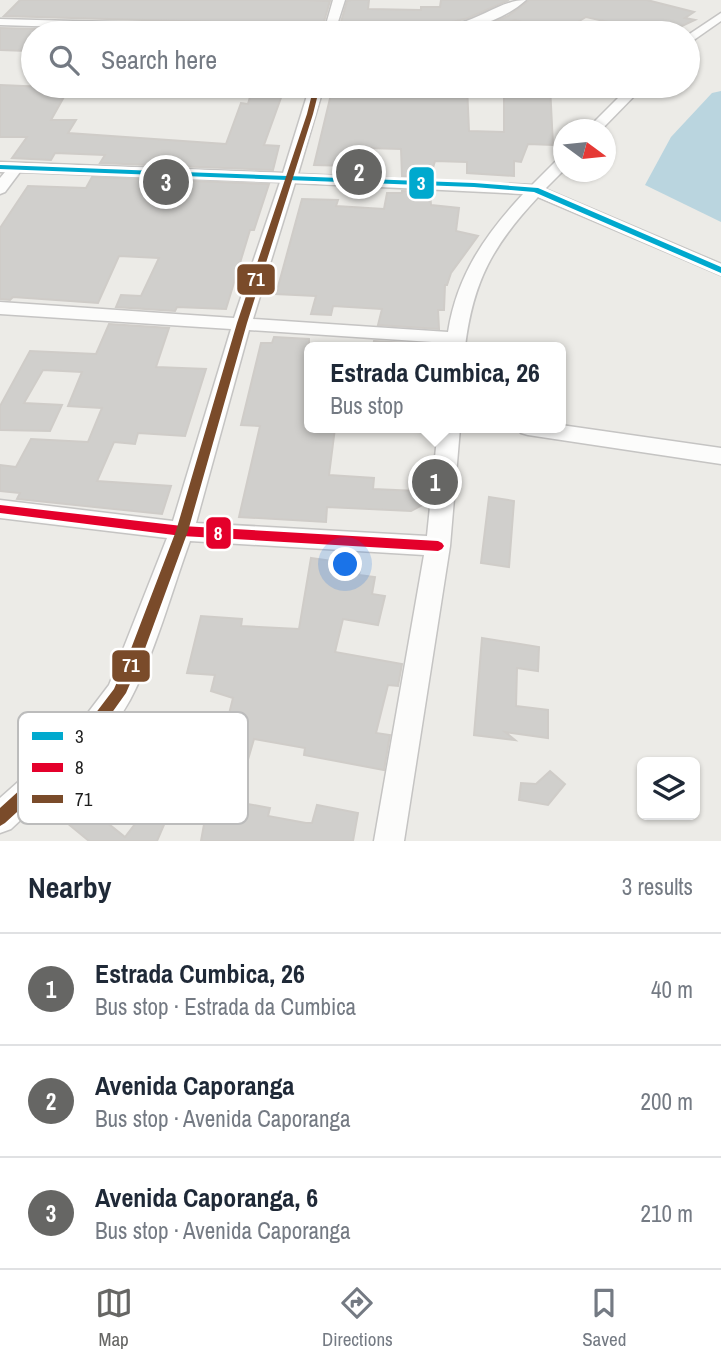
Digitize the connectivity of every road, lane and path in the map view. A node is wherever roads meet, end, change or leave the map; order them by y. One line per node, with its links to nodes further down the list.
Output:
1 (339, 0): 4 (street)
2 (520, 0): 5 (street)
3 (721, 16): 8 (street)
4 (333, 21)
5 (477, 21)
6 (0, 22): 7 (street)
7 (21, 23)
8 (700, 31)
9 (314, 98): 14 (street)
10 (625, 98): 11 (street)
11 (604, 119)
12 (8, 168): 14 (street); 15 (street)
13 (553, 172): 16 (street)
14 (288, 179): 16 (street); 19 (street)
15 (0, 190)
16 (535, 190): 17 (street); 21 (street)
17 (721, 270)
18 (0, 308): 19 (street)
19 (242, 324): 20 (street); 26 (street)
20 (445, 342)
21 (456, 342)
22 (449, 433): 27 (street)
23 (562, 433): 24 (street)
24 (721, 456)
25 (0, 509): 26 (street)
26 (182, 531): 27 (street); 28 (street)
27 (438, 546): 31 (street)
28 (105, 712)
29 (18, 802): 30 (street)
30 (0, 818)
31 (389, 841)

